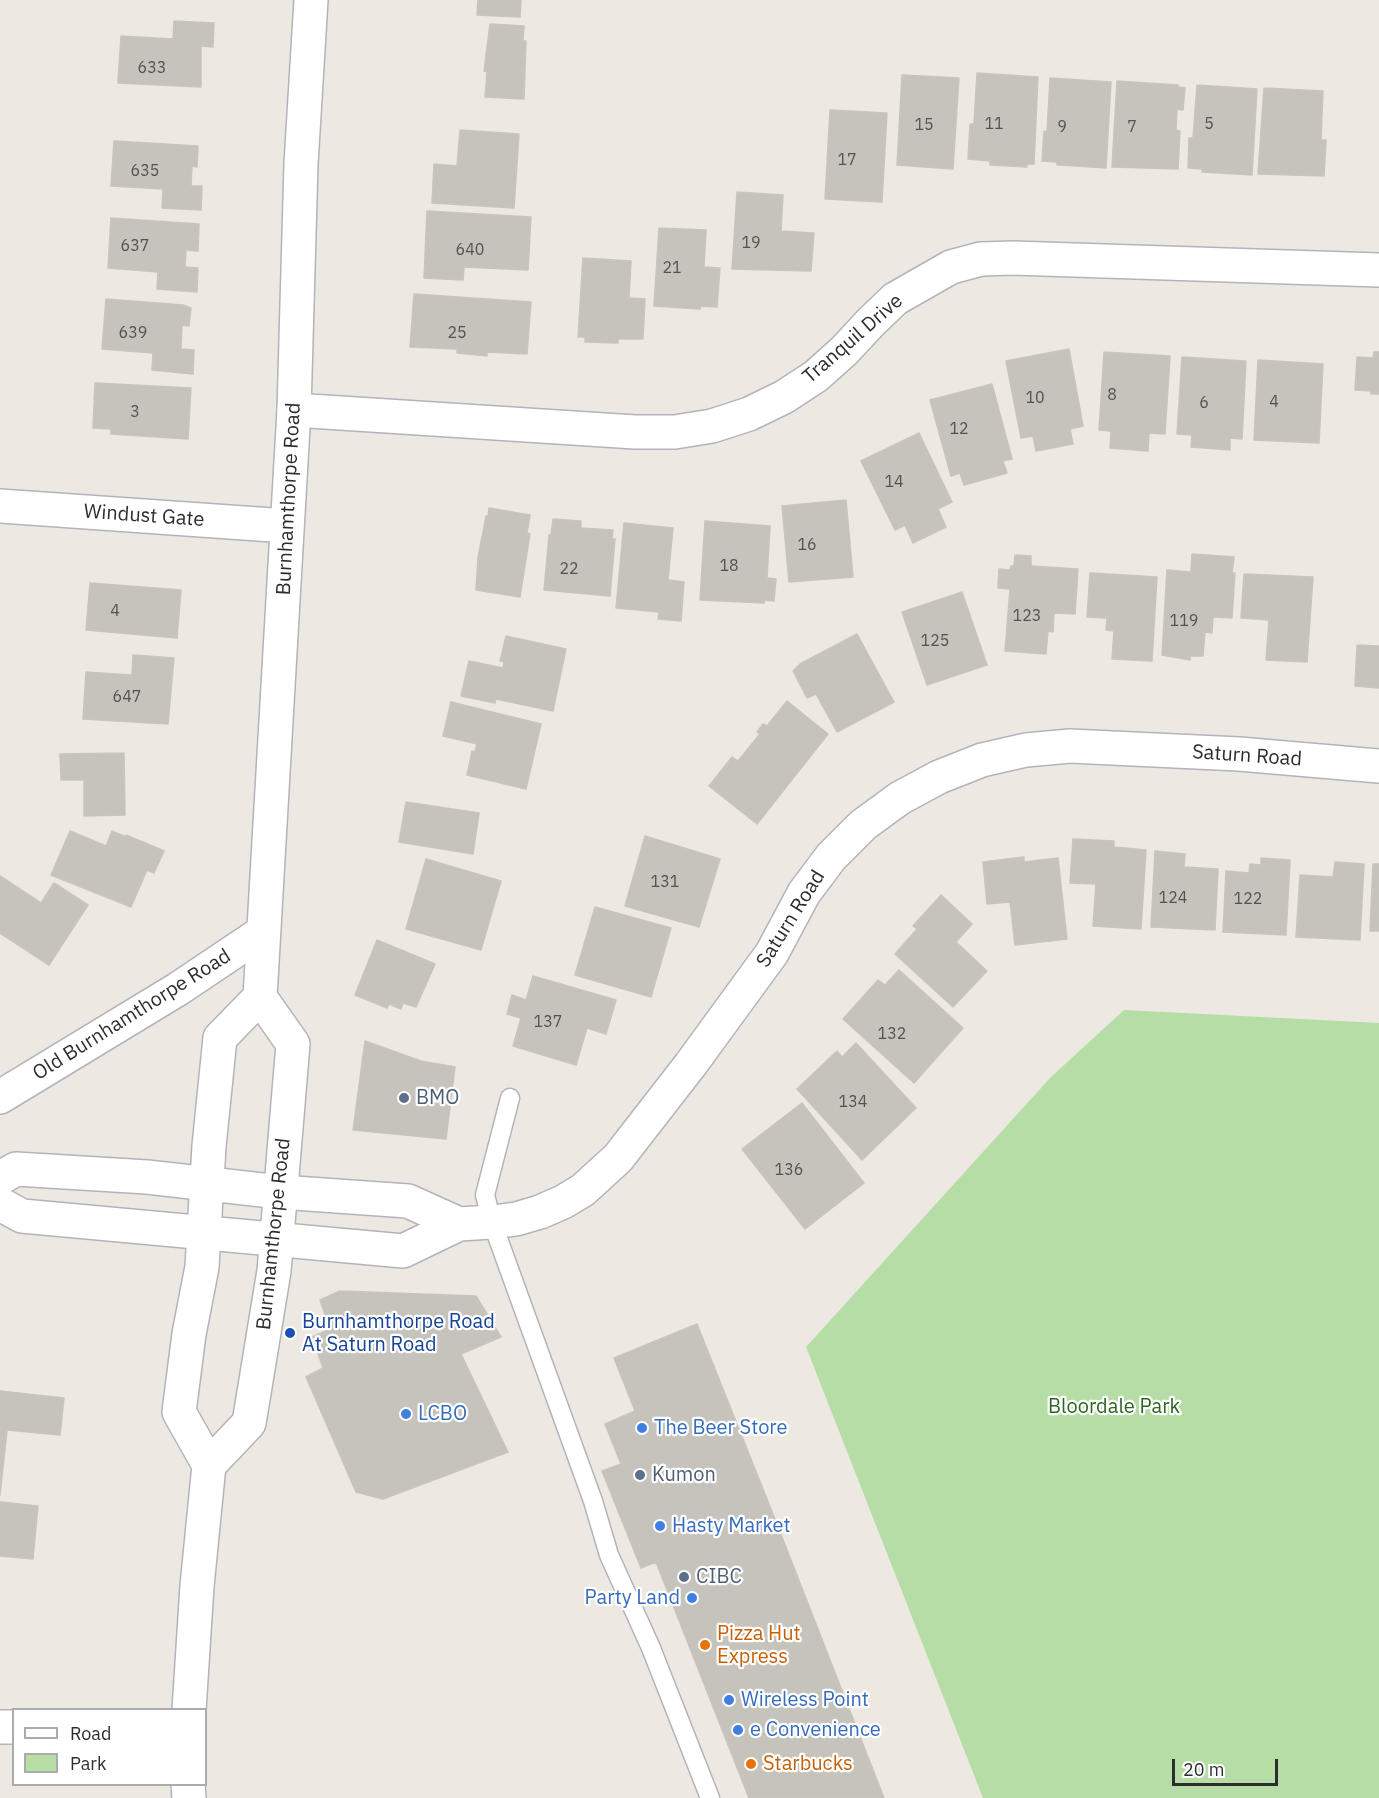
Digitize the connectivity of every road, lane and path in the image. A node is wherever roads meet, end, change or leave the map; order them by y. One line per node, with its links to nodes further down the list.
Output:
1 (311, 0): 3 (street, Burnhamthorpe Road)
2 (1379, 270): 3 (street, Tranquil Drive)
3 (294, 410): 5 (street, Burnhamthorpe Road)
4 (0, 506): 5 (street, Windust Gate)
5 (287, 526): 7 (street, Burnhamthorpe Road)
6 (1379, 766): 15 (street, Saturn Road)
7 (263, 932): 8 (street, Burnhamthorpe Road); 9 (street, Old Burnhamthorpe Road)
8 (260, 997): 12 (street); 13 (street, Burnhamthorpe Road)
9 (0, 1097)
10 (510, 1098): 15 (lane)
11 (0, 1178): 12 (street)
12 (206, 1184): 13 (street); 17 (street)
13 (280, 1192): 16 (street, Saturn Road); 18 (street, Burnhamthorpe Road)
14 (0, 1204): 17 (street)
15 (492, 1222): 16 (street, Saturn Road); 21 (lane)
16 (459, 1224): 18 (street, Saturn Road)
17 (203, 1233): 18 (street); 19 (street)
18 (275, 1239): 19 (street, Burnhamthorpe Road)
19 (210, 1465): 20 (street)
20 (189, 1708)
21 (710, 1798)

